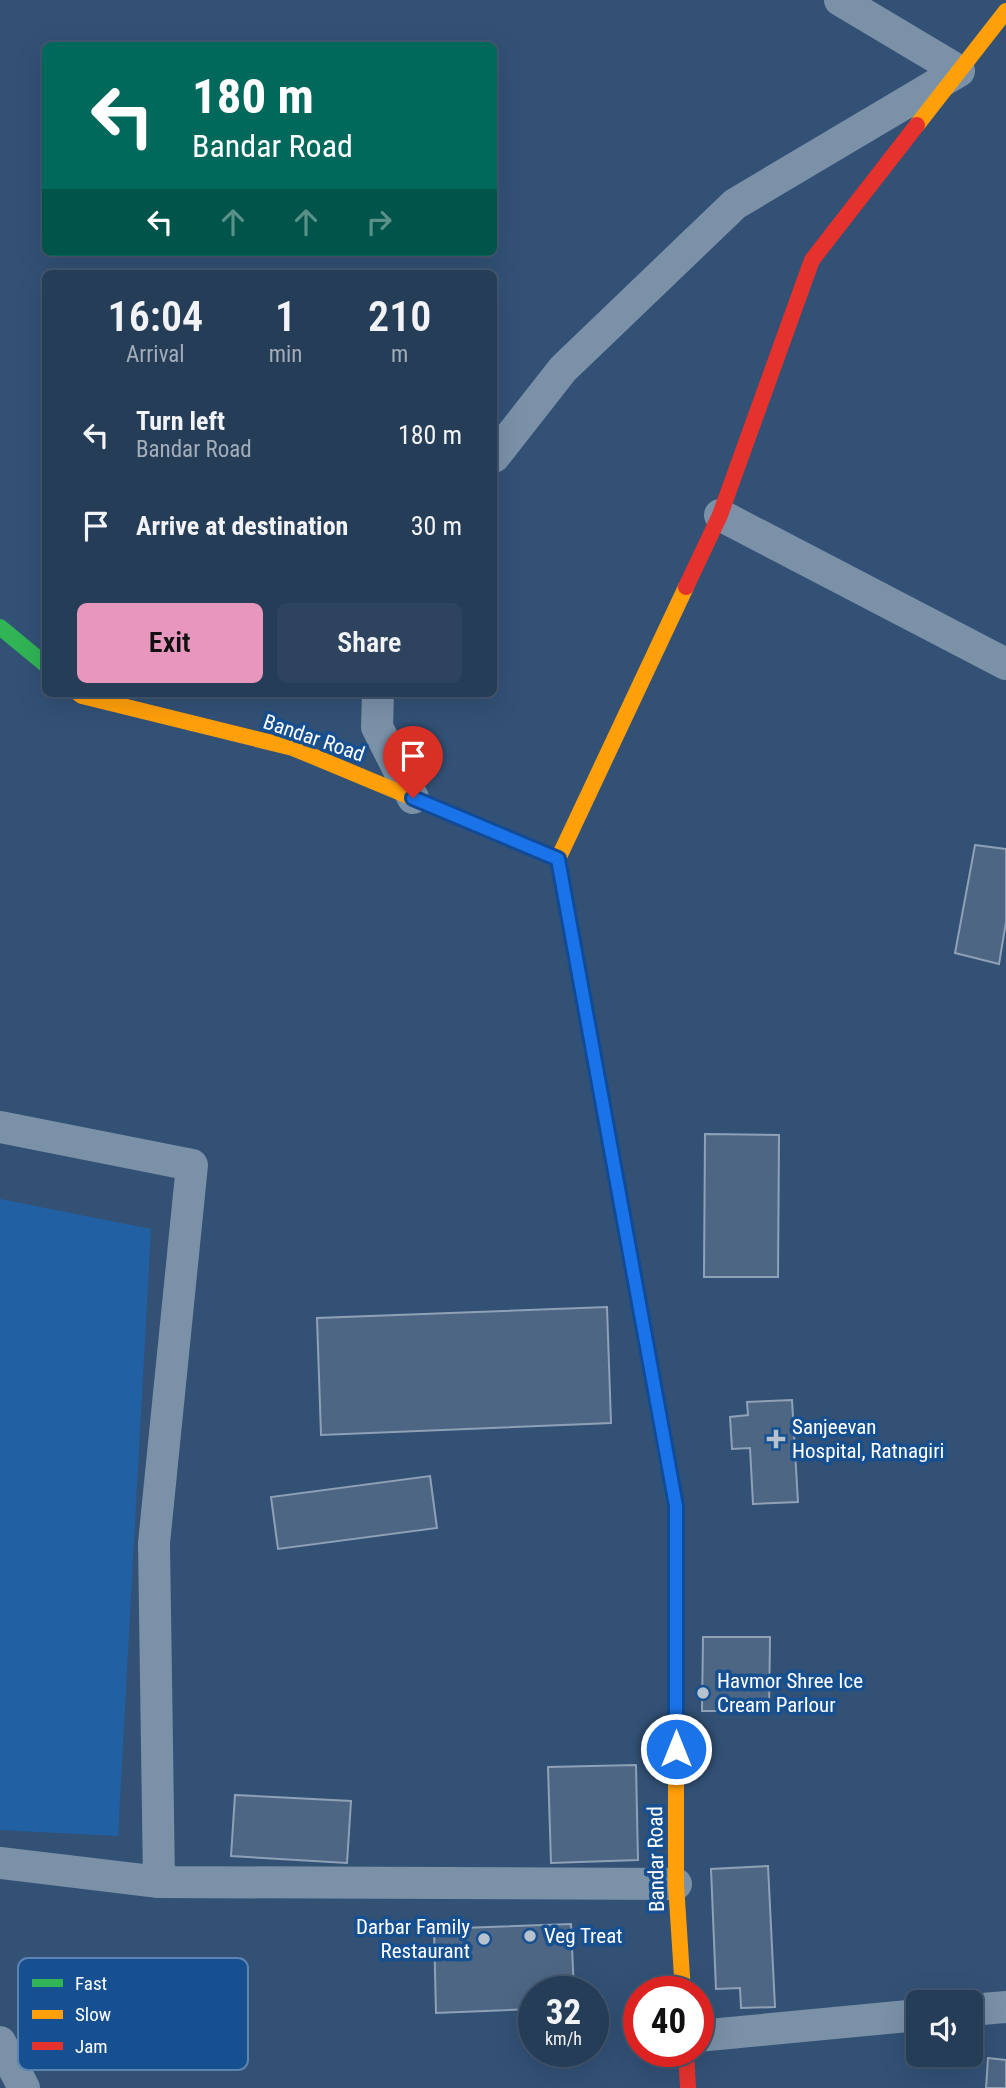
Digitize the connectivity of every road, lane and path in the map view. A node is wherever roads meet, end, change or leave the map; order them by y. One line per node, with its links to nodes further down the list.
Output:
1 (840, 0): 3 (street)
2 (1006, 11): 3 (street)
3 (959, 71): 4 (street); 5 (street)
4 (497, 453)
5 (720, 515): 8 (street); 12 (street)
6 (0, 627): 7 (street)
7 (42, 662)
8 (1006, 664)
9 (86, 697): 11 (street, Bandar Road)
10 (378, 697): 11 (street)
11 (413, 798): 12 (street, Bandar Road)
12 (558, 859): 16 (street, Bandar Road)
13 (0, 1127): 15 (street)
14 (0, 1863): 15 (street)
15 (159, 1882): 16 (street)
16 (676, 1884): 17 (street, Bandar Road)
17 (682, 1976)
18 (1006, 2007): 19 (street)
19 (983, 2009)
20 (906, 2016): 21 (street)
21 (714, 2034)
22 (0, 2042): 24 (street)
23 (687, 2067): 25 (street)
24 (24, 2088)
25 (688, 2088)

